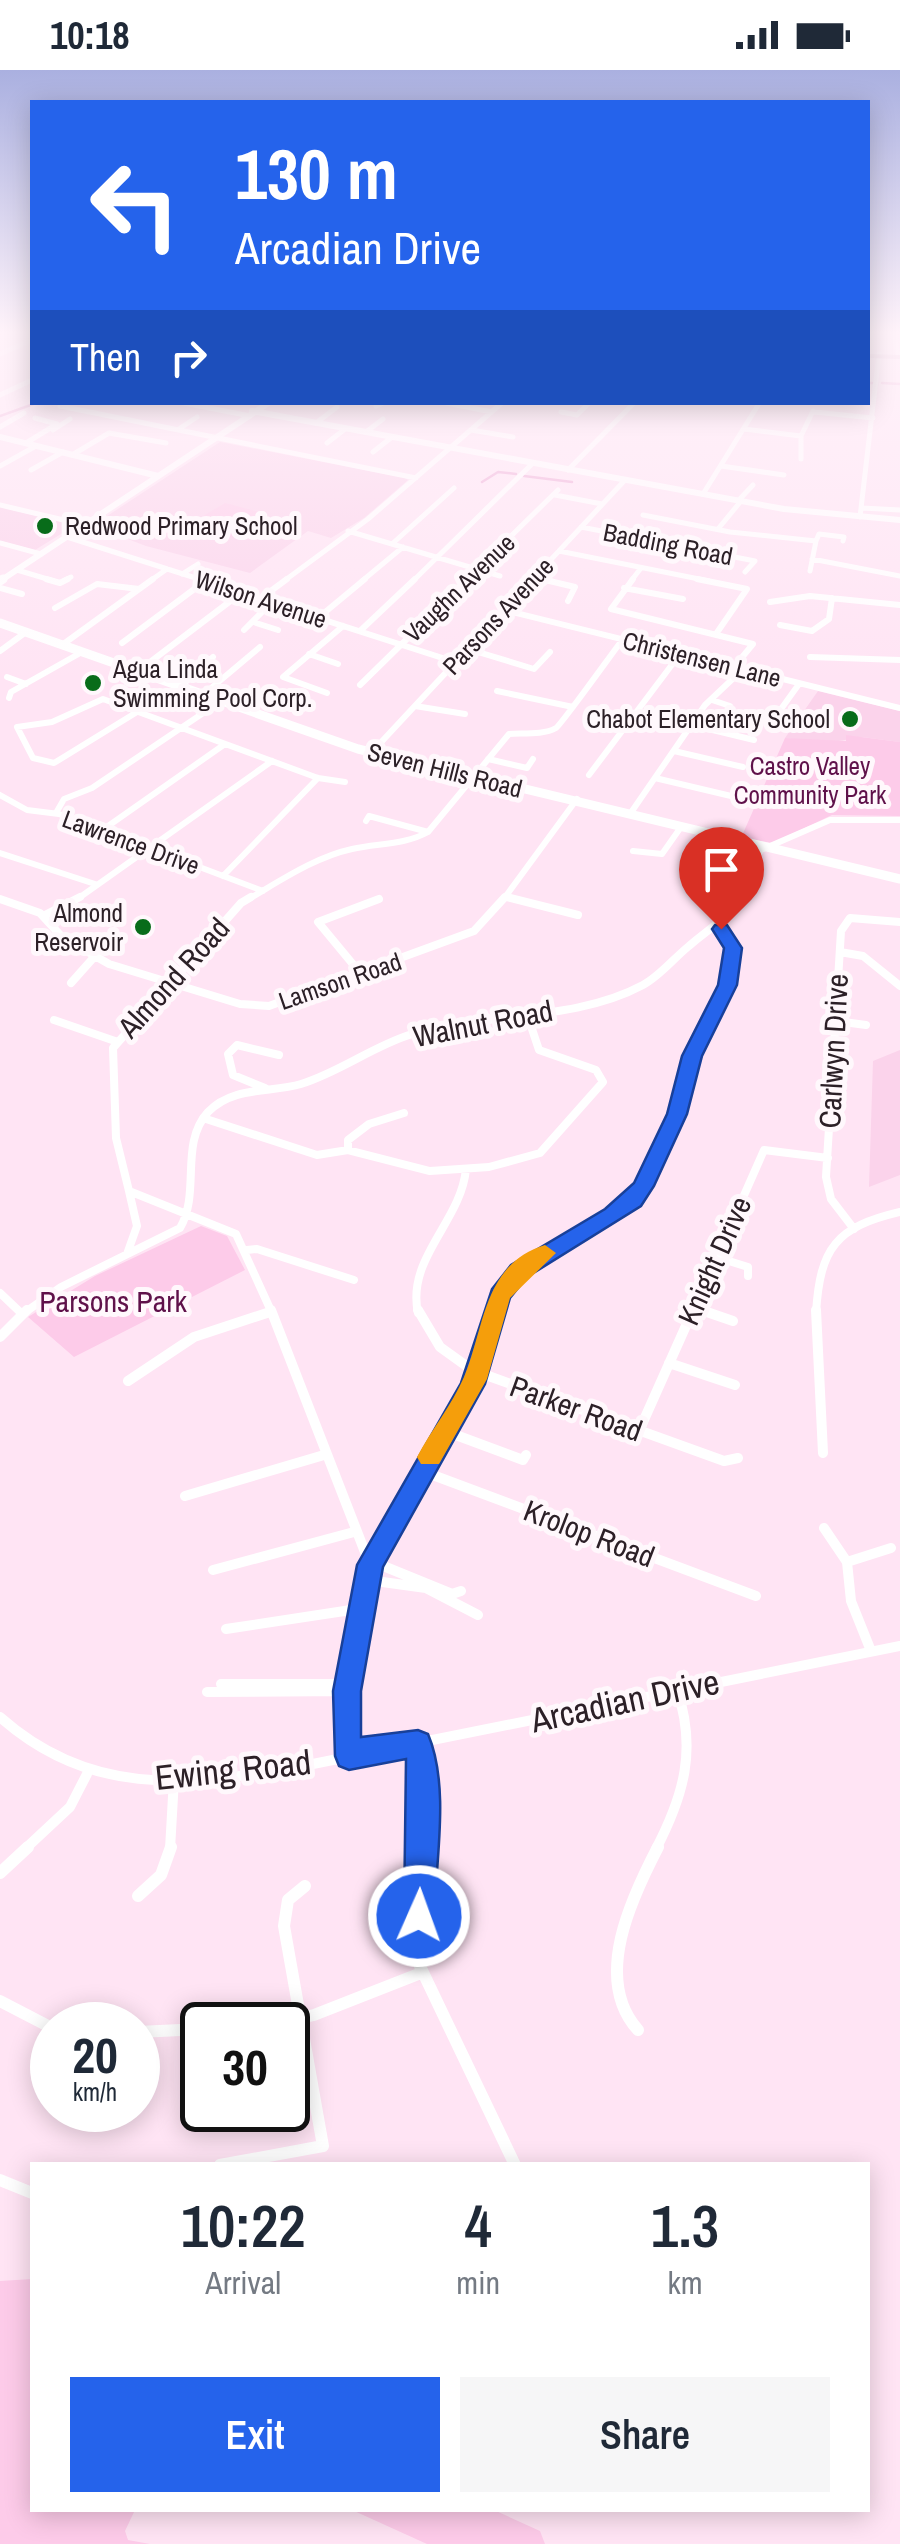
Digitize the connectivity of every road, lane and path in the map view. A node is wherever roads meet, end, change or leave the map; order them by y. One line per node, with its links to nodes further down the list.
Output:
1 (23, 450): 16 (street)
2 (53, 450): 13 (street)
3 (73, 450): 13 (street)
4 (74, 450): 13 (street)
5 (197, 450): 21 (street)
6 (278, 450): 22 (street)
7 (447, 450): 22 (street)
8 (464, 450): 15 (street)
9 (588, 450): 19 (street)
10 (730, 450): 17 (street)
11 (802, 450): 14 (street)
12 (868, 450): 31 (street)
13 (67, 454): 18 (street); 21 (street)
14 (802, 459)
15 (533, 463): 19 (street); 46 (street)
16 (0, 466)
17 (721, 466): 20 (street); 26 (street)
18 (36, 467)
19 (568, 470): 23 (street)
20 (784, 475)
21 (160, 476): 34 (street)
22 (416, 478): 37 (street)
23 (625, 480): 26 (street); 29 (street, Parsons Avenue)
24 (754, 484): 27 (street)
25 (454, 488): 42 (street)
26 (703, 494): 27 (street)
27 (739, 501): 31 (street); 36 (street)
28 (0, 504): 34 (street)
29 (602, 504): 35 (street, Parsons Avenue); 54 (street, Vaughn Avenue)
30 (900, 510): 31 (street)
31 (861, 512): 33 (street)
32 (643, 515): 36 (street)
33 (900, 520)
34 (85, 525): 38 (street)
35 (581, 527): 44 (street, Parsons Avenue); 48 (street, Badding Road)
36 (718, 530): 39 (street)
37 (348, 531): 42 (street); 72 (street)
38 (67, 536): 45 (street); 52 (street, Wilson Avenue)
39 (816, 541): 40 (street); 47 (street)
40 (844, 541)
41 (0, 543): 45 (street)
42 (392, 544): 43 (street)
43 (403, 547): 46 (street); 81 (street)
44 (559, 551): 50 (street); 61 (street, Parsons Avenue)
45 (41, 554): 53 (street)
46 (438, 558): 54 (street); 88 (street)
47 (812, 560): 51 (street); 55 (street)
48 (754, 561): 56 (street)
49 (198, 564): 57 (street)
50 (641, 568): 66 (street); 90 (street)
51 (870, 568): 59 (street); 62 (street)
52 (167, 569): 57 (street, Wilson Avenue); 67 (street)
53 (17, 570): 63 (street); 65 (street)
54 (481, 570): 58 (street); 93 (street, Vaughn Avenue)
55 (810, 571)
56 (745, 572)
57 (182, 574): 64 (street, Wilson Avenue)
58 (500, 576)
59 (900, 576)
60 (71, 577): 65 (street)
61 (534, 577): 74 (street); 80 (street, Parsons Avenue)
62 (861, 578)
63 (1, 581): 70 (street)
64 (205, 581): 69 (street, Wilson Avenue); 92 (street)
65 (60, 583): 68 (street)
66 (624, 588): 73 (street); 79 (street)
67 (139, 589): 78 (street); 94 (street)
68 (48, 590)
69 (240, 593): 72 (street, Wilson Avenue); 110 (street)
70 (22, 594)
71 (832, 598): 75 (street); 77 (street); 84 (street)
72 (260, 599): 76 (street, Wilson Avenue)
73 (683, 600)
74 (568, 602)
75 (770, 602)
76 (272, 603): 81 (street, Wilson Avenue); 83 (street)
77 (900, 604)
78 (54, 608)
79 (612, 609): 90 (street)
80 (504, 610): 91 (street, Christensen Lane); 96 (street, Parsons Avenue)
81 (318, 618): 85 (street, Wilson Avenue)
82 (0, 623): 89 (street, Seven Hills Road)
83 (256, 623): 86 (street); 87 (street)
84 (780, 624)
85 (343, 626): 88 (street, Wilson Avenue); 100 (street)
86 (244, 630)
87 (278, 630)
88 (360, 631): 93 (street, Wilson Avenue)
89 (26, 632): 94 (street, Seven Hills Road); 97 (street)
90 (716, 634): 109 (street)
91 (622, 639): 101 (street, Christensen Lane); 124 (street)
92 (122, 643)
93 (400, 644): 106 (street, Wilson Avenue); 115 (street, Vaughn Avenue)
94 (62, 645): 98 (street, Seven Hills Road)
95 (260, 648): 118 (street)
96 (468, 649): 99 (street); 106 (street, Parsons Avenue)
97 (0, 650)
98 (82, 652): 110 (street, Seven Hills Road); 112 (street)
99 (550, 652)
100 (309, 654): 107 (street); 117 (street)
101 (680, 654): 109 (street, Christensen Lane); 139 (street)
102 (213, 657): 114 (street)
103 (810, 657): 104 (street)
104 (866, 657): 105 (street); 108 (street)
105 (900, 660)
106 (455, 662): 122 (street, Parsons Avenue)
107 (338, 664)
108 (868, 666)
109 (738, 668): 113 (street, Christensen Lane); 120 (street)
110 (137, 672): 114 (street, Seven Hills Road)
111 (7, 677): 112 (street)
112 (26, 684): 119 (street)
113 (800, 684): 125 (street, Christensen Lane); 128 (street)
114 (180, 686): 118 (street, Seven Hills Road)
115 (360, 686)
116 (498, 691): 124 (street)
117 (327, 693)
118 (204, 695): 121 (street, Seven Hills Road)
119 (9, 698)
120 (712, 700): 123 (street); 129 (street)
121 (221, 701): 130 (street); 134 (street, Seven Hills Road)
122 (415, 706): 127 (street); 134 (street, Parsons Avenue)
123 (730, 706)
124 (574, 707): 135 (street)
125 (900, 708)
126 (137, 712): 126 (street); 130 (street)
127 (465, 714)
128 (776, 716)
129 (692, 725): 131 (street); 133 (street)
130 (182, 728): 132 (street); 147 (street)
131 (754, 740)
132 (226, 744): 137 (street); 152 (street)
133 (674, 751): 138 (street); 142 (street)
134 (372, 752): 140 (street, Seven Hills Road)
135 (488, 759): 136 (street); 140 (street)
136 (534, 760)
137 (272, 761): 141 (street); 155 (street)
138 (743, 767)
139 (589, 775)
140 (474, 777): 146 (street, Seven Hills Road); 153 (street)
141 (318, 778): 143 (street); 158 (street)
142 (655, 778): 145 (street); 148 (street)
143 (346, 782)
144 (0, 795): 147 (street, Lawrence Drive)
145 (731, 796)
146 (576, 800): 148 (street, Seven Hills Road); 162 (street, Lamson Road)
147 (56, 813): 152 (street, Lawrence Drive)
148 (630, 814): 151 (street, Seven Hills Road)
149 (900, 820): 154 (street)
150 (366, 821): 153 (street)
151 (681, 826): 154 (street, Seven Hills Road); 156 (street)
152 (101, 832): 155 (street, Lawrence Drive)
153 (428, 832): 161 (street, Almond Road)
154 (768, 848): 159 (street, Seven Hills Road); 168 (street, Walnut Road)
155 (147, 850): 158 (street, Lawrence Drive); 160 (street)
156 (633, 851)
157 (0, 853): 160 (street)
158 (224, 876): 161 (street, Lawrence Drive)
159 (900, 880)
160 (95, 884): 165 (street)
161 (263, 891): 173 (street, Almond Road)
162 (506, 897): 166 (street); 171 (street, Lamson Road)
163 (0, 899): 165 (street, Lamson Road)
164 (379, 899): 171 (street)
165 (43, 916): 170 (street, Lamson Road)
166 (578, 916)
167 (900, 922): 169 (street, Carlwyn Drive)
168 (718, 927): 175 (street, Walnut Road); 203 (street)
169 (840, 952): 174 (street); 177 (street, Carlwyn Drive)
170 (94, 956): 172 (street); 173 (street, Lamson Road)
171 (361, 974): 173 (street, Lamson Road)
172 (71, 982)
173 (169, 982): 179 (street, Almond Road)
174 (900, 986)
175 (527, 1014): 181 (street, Walnut Road); 186 (street)
176 (54, 1020): 179 (street)
177 (836, 1021): 178 (street); 185 (street, Carlwyn Drive)
178 (866, 1025)
179 (115, 1041): 187 (street, Almond Road)
180 (279, 1055): 181 (street)
181 (268, 1089): 183 (street, Walnut Road)
182 (404, 1112): 184 (street)
183 (203, 1118): 184 (street); 189 (street)
184 (348, 1150): 186 (street)
185 (828, 1158): 190 (street, Carlwyn Drive); 193 (street, Knight Drive)
186 (466, 1169): 203 (street, Parker Road)
187 (129, 1191): 189 (street); 192 (street, Almond Road)
188 (900, 1212): 190 (street)
189 (187, 1214): 191 (street); 192 (street)
190 (854, 1229): 208 (street)
191 (247, 1250): 195 (street); 199 (street)
192 (126, 1254): 198 (street)
193 (716, 1257): 194 (street); 197 (street, Knight Drive)
194 (748, 1276)
195 (354, 1280)
196 (0, 1293): 198 (street)
197 (694, 1308): 200 (street); 202 (street, Knight Drive)
198 (20, 1312): 201 (street)
199 (270, 1312): 204 (street); 209 (street)
200 (733, 1321)
201 (0, 1337)
202 (669, 1363): 205 (street); 207 (street, Knight Drive)
203 (477, 1373): 206 (street); 207 (street, Parker Road)
204 (128, 1381)
205 (734, 1385)
206 (445, 1431): 210 (street); 212 (street)
207 (639, 1431): 211 (street, Parker Road)
208 (823, 1453)
209 (324, 1455): 213 (street); 215 (street)
210 (526, 1455)
211 (738, 1458)
212 (422, 1471): 218 (street); 222 (street, Krolop Road)
213 (185, 1496)
214 (824, 1528): 217 (street)
215 (354, 1532): 218 (street); 219 (street)
216 (891, 1548): 217 (street)
217 (847, 1562): 227 (street)
218 (371, 1563): 220 (street, Ewing Road); 221 (street)
219 (213, 1570)
220 (368, 1580): 223 (street, Ewing Road); 224 (street)
221 (461, 1592)
222 (756, 1596)
223 (364, 1608): 225 (street); 229 (street, Ewing Road)
224 (478, 1615)
225 (226, 1629)
226 (900, 1646): 227 (street, Arcadian Drive)
227 (871, 1651): 230 (street, Arcadian Drive)
228 (221, 1684): 229 (street)
229 (348, 1687): 231 (street); 234 (street, Ewing Road)
230 (678, 1690): 233 (street, Arcadian Drive); 245 (street)
231 (207, 1692)
232 (0, 1718): 235 (street, Ewing Road)
233 (418, 1744): 234 (street, Arcadian Drive); 240 (street)
234 (349, 1756): 236 (street, Ewing Road)
235 (87, 1774): 236 (street, Ewing Road); 237 (street)
236 (174, 1779): 239 (street)
237 (0, 1873)
238 (305, 1886): 242 (street)
239 (138, 1896)
240 (421, 1973): 243 (street); 249 (street)
241 (0, 2001): 244 (street)
242 (297, 2002)
243 (310, 2015)
244 (30, 2017)
245 (638, 2030)
246 (310, 2074): 247 (street)
247 (323, 2146): 248 (street)
248 (236, 2162)
249 (514, 2162)
250 (0, 2180): 251 (street)
251 (30, 2192)

